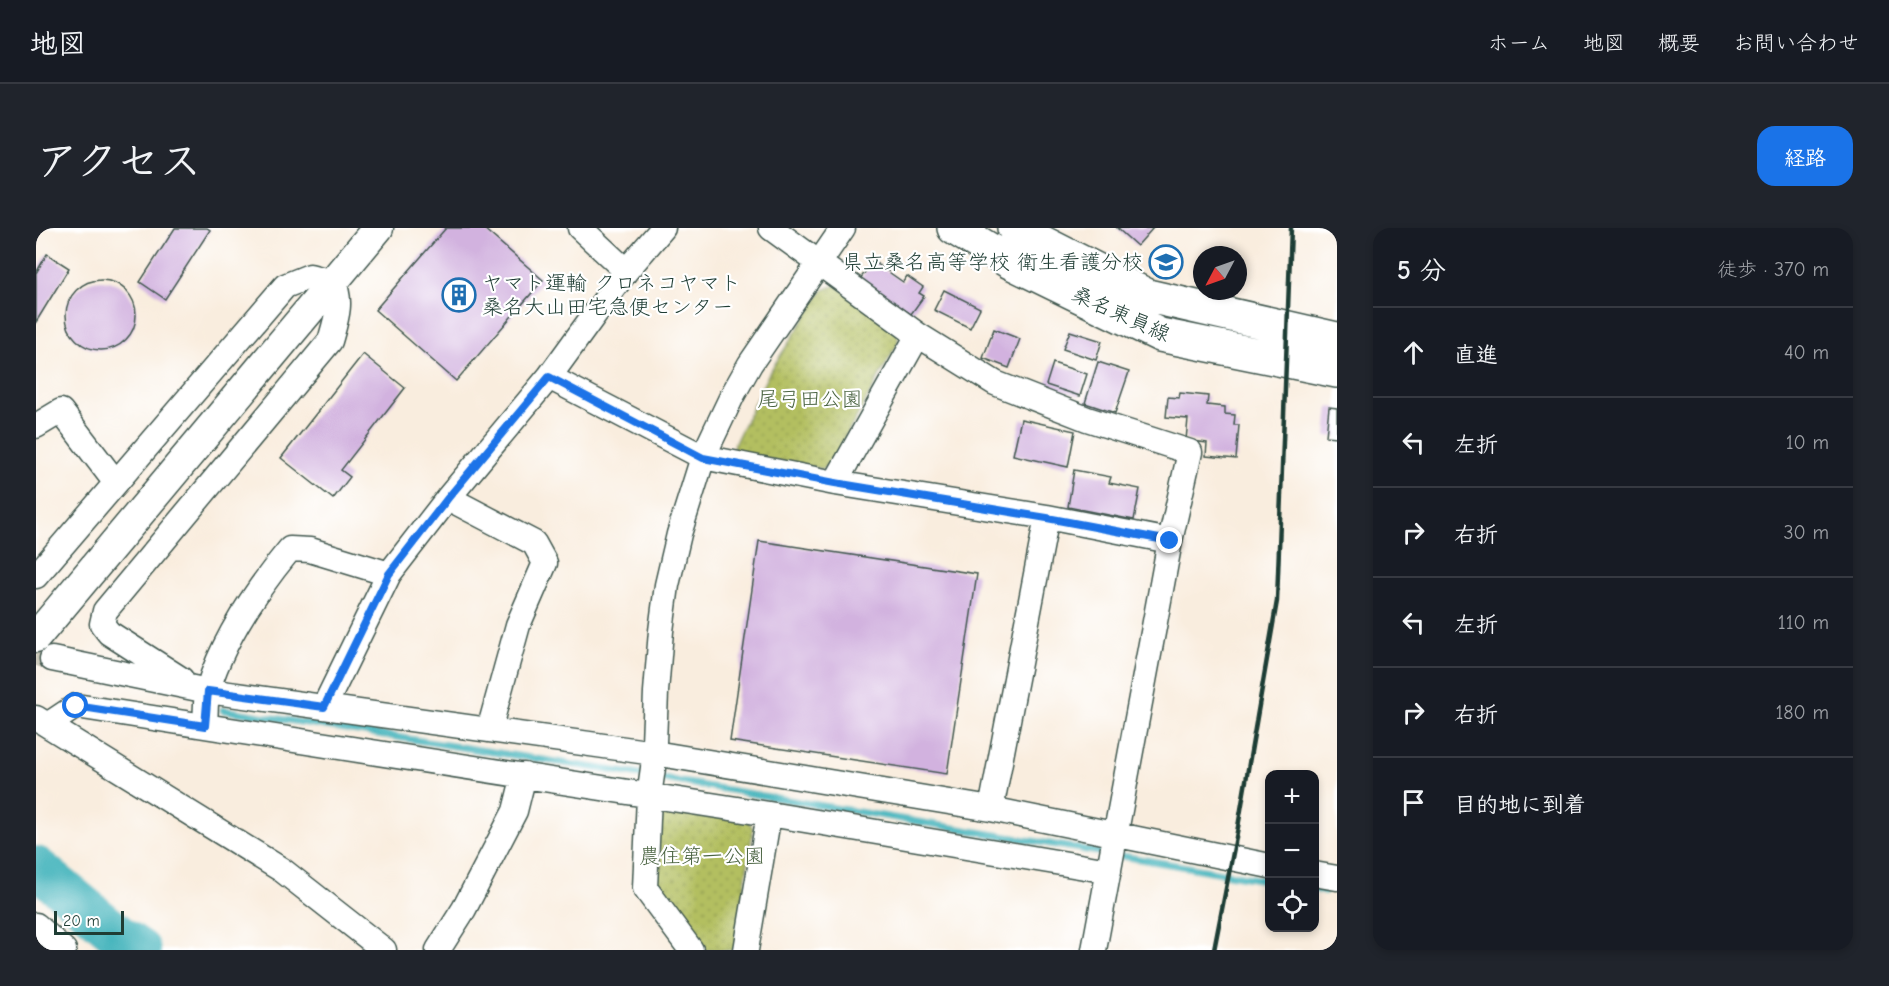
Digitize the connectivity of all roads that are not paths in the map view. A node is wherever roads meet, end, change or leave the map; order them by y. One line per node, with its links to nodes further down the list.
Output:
1 (378, 228): 10 (street)
2 (580, 228): 9 (street)
3 (663, 228): 9 (street)
4 (771, 228): 8 (street)
5 (843, 228): 8 (street)
6 (954, 228): 13 (main road, 桑名東員線)
7 (1014, 228): 12 (main road, 桑名東員線)
8 (819, 262): 11 (street); 16 (street)
9 (626, 272): 14 (street)
10 (333, 282): 17 (street); 24 (street); 25 (street)
11 (918, 335): 18 (street); 21 (street)
12 (1337, 339)
13 (1337, 371)
14 (549, 377): 16 (street); 19 (street)
15 (36, 426): 17 (street)
16 (703, 458): 18 (street); 31 (street)
17 (116, 483): 23 (street)
18 (835, 483): 20 (street)
19 (448, 498): 22 (street); 29 (street)
20 (1047, 518): 21 (street); 32 (street)
21 (1170, 541): 34 (street)
22 (389, 574): 25 (street); 26 (street)
23 (36, 576)
24 (44, 648): 25 (street)
25 (201, 689): 26 (street); 28 (street)
26 (324, 707): 29 (street)
27 (42, 721): 28 (street); 40 (street)
28 (205, 726): 30 (street)
29 (489, 730): 31 (street)
30 (524, 775): 31 (street); 41 (street)
31 (651, 776): 32 (street); 33 (street); 42 (street)
32 (991, 809): 34 (street)
33 (769, 814): 34 (street); 43 (street)
34 (1112, 855): 35 (street); 44 (street)
35 (1265, 866)
36 (1319, 875): 37 (street)
37 (1337, 878)
38 (36, 925): 39 (street)
39 (64, 950)
40 (384, 950)
41 (438, 950)
42 (691, 950)
43 (746, 950)
44 (1094, 950)

